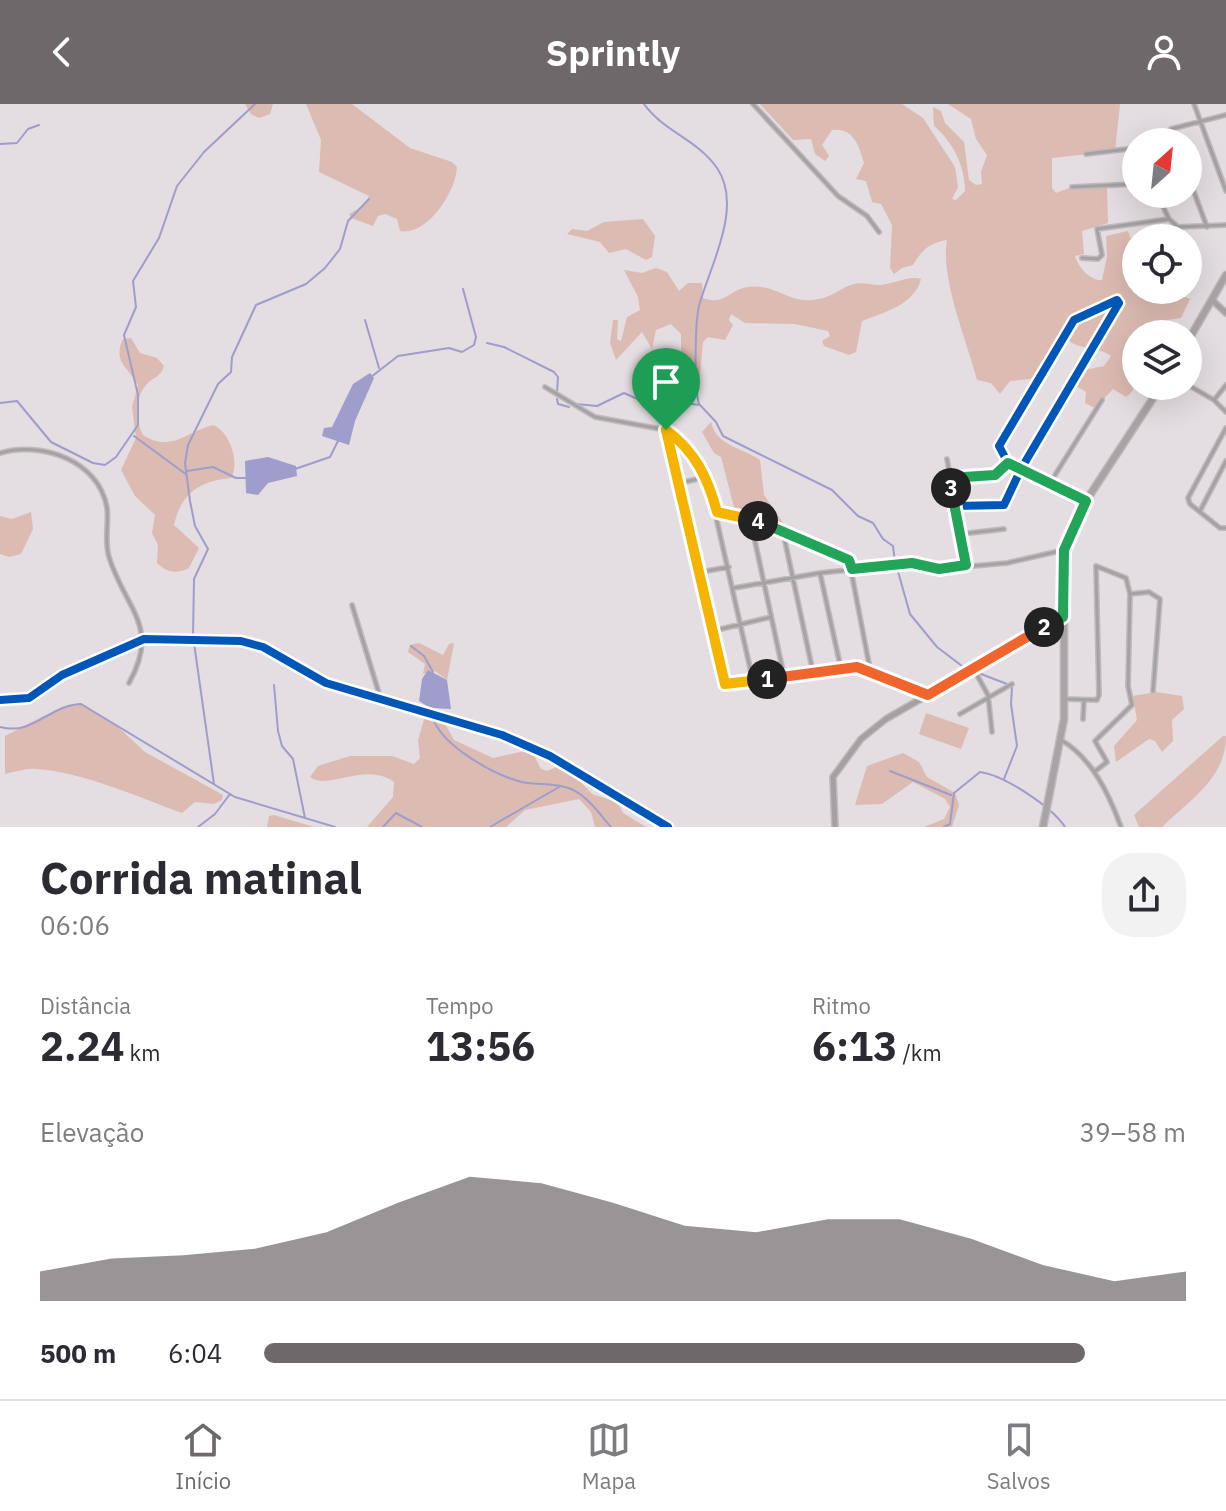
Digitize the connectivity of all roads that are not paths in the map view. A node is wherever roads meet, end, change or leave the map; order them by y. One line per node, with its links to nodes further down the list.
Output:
1 (753, 104): 16 (street)
2 (1194, 104): 4 (street)
3 (1226, 115): 4 (street)
4 (1200, 121): 5 (street); 10 (street)
5 (1175, 128)
6 (1122, 150): 7 (street)
7 (1086, 154)
8 (1122, 185): 9 (street)
9 (1072, 187)
10 (1226, 191)
11 (1164, 208): 13 (street)
12 (1200, 208): 15 (street)
13 (1169, 219): 15 (street); 17 (street)
14 (1226, 225): 15 (street)
15 (1207, 227)
16 (879, 232)
17 (1082, 258)
18 (1226, 275): 19 (main road)
19 (1212, 300): 20 (street); 21 (main road)
20 (1226, 313)
21 (1200, 320)
22 (1226, 385): 27 (street)
23 (545, 387): 30 (street)
24 (1202, 393): 27 (street)
25 (1102, 400): 39 (street)
26 (1152, 400): 40 (main road)
27 (1214, 400): 28 (street)
28 (1226, 412)
29 (1226, 428): 42 (street)
30 (666, 430): 36 (street); 38 (street)
31 (0, 453): 64 (street)
32 (947, 459): 37 (street)
33 (1226, 461): 42 (street)
34 (1008, 463): 35 (street); 35 (street); 37 (street)
35 (1021, 469): 39 (street); 41 (street)
36 (707, 477): 38 (street); 43 (street)
37 (949, 478): 41 (street)
38 (680, 483): 53 (street)
39 (1050, 483): 40 (street)
40 (1086, 501): 49 (main road)
41 (955, 506): 48 (street)
42 (1200, 511): 45 (street)
43 (717, 512): 44 (street); 51 (street)
44 (750, 518): 47 (street); 56 (street)
45 (1226, 528)
46 (1004, 529): 48 (street)
47 (783, 532): 52 (street); 55 (street)
48 (961, 534): 50 (street)
49 (1064, 550): 50 (street); 61 (main road)
50 (966, 565): 52 (street)
51 (729, 567): 53 (street); 57 (street)
52 (852, 569): 54 (street); 67 (street)
53 (700, 573): 63 (street)
54 (820, 573): 55 (street); 66 (street)
55 (792, 577): 56 (street); 68 (street)
56 (763, 583): 57 (street); 60 (street)
57 (734, 588): 62 (street)
58 (1130, 594): 73 (street); 79 (street); 84 (street)
59 (352, 605): 78 (street)
60 (771, 617): 62 (street); 69 (street)
61 (1063, 617): 65 (street); 76 (main road)
62 (741, 624): 63 (street); 70 (street)
63 (713, 631): 70 (street)
64 (144, 639): 71 (street); 77 (street); 78 (street)
65 (973, 668): 74 (street); 75 (street)
66 (841, 669): 67 (street); 68 (street)
67 (870, 671): 74 (street)
68 (813, 672): 69 (street)
69 (784, 676): 70 (street)
70 (753, 681)
71 (129, 683)
72 (1012, 684): 75 (street)
73 (1153, 691)
74 (928, 695): 86 (street)
75 (988, 695): 80 (street); 82 (street)
76 (1064, 699): 79 (street); 83 (main road)
77 (0, 700)
78 (381, 700): 85 (street)
79 (1084, 700): 81 (street)
80 (960, 714)
81 (1083, 719)
82 (992, 732)
83 (1061, 740): 84 (street); 87 (main road)
84 (1094, 772): 88 (street)
85 (668, 827)
86 (835, 827)
87 (1043, 827)
88 (1121, 827)

